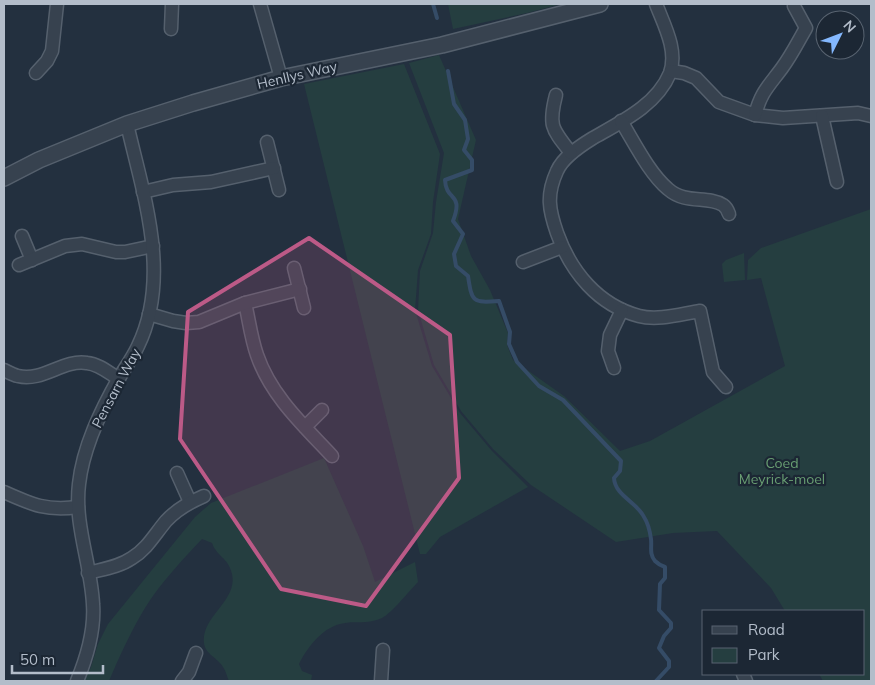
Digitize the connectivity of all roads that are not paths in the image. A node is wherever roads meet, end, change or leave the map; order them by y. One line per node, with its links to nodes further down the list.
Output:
1 (57, 4): 9 (street)
2 (172, 4): 7 (street)
3 (260, 4): 10 (street)
4 (600, 4): 10 (street, Henllys Way)
5 (656, 4): 8 (street)
6 (794, 6): 12 (street)
7 (170, 29)
8 (670, 71): 12 (street); 15 (street)
9 (36, 73)
10 (281, 78): 16 (street, Henllys Way)
11 (556, 95): 18 (street)
12 (755, 115): 13 (street)
13 (822, 116): 14 (street); 21 (street)
14 (871, 116)
15 (621, 121): 18 (street); 24 (street)
16 (126, 124): 20 (street, Henllys Way); 23 (street, Pensarn Way)
17 (267, 142): 19 (street)
18 (572, 153): 27 (street)
19 (274, 168): 22 (street); 23 (street)
20 (4, 178)
21 (836, 182)
22 (279, 190)
23 (143, 192): 26 (street, Pensarn Way)
24 (729, 214)
25 (22, 236): 28 (street)
26 (153, 246): 28 (street); 36 (street, Pensarn Way)
27 (562, 247): 29 (street); 35 (street)
28 (32, 260): 30 (street)
29 (523, 262)
30 (19, 265)
31 (294, 268): 32 (street)
32 (300, 289): 33 (street); 34 (street)
33 (245, 303): 36 (street); 42 (street)
34 (304, 308)
35 (622, 310): 37 (street); 40 (street)
36 (149, 314): 39 (street, Pensarn Way)
37 (614, 368)
38 (4, 370): 39 (street)
39 (119, 379): 48 (street, Pensarn Way)
40 (726, 387)
41 (322, 410): 42 (street)
42 (305, 427): 43 (street)
43 (332, 456)
44 (177, 473): 47 (street)
45 (4, 492): 48 (street)
46 (204, 496): 47 (street)
47 (190, 502): 49 (street)
48 (78, 507): 49 (street, Pensarn Way)
49 (88, 573): 52 (street, Pensarn Way)
50 (383, 650): 54 (street)
51 (196, 653): 53 (street)
52 (77, 681)
53 (182, 681)
54 (381, 681)

